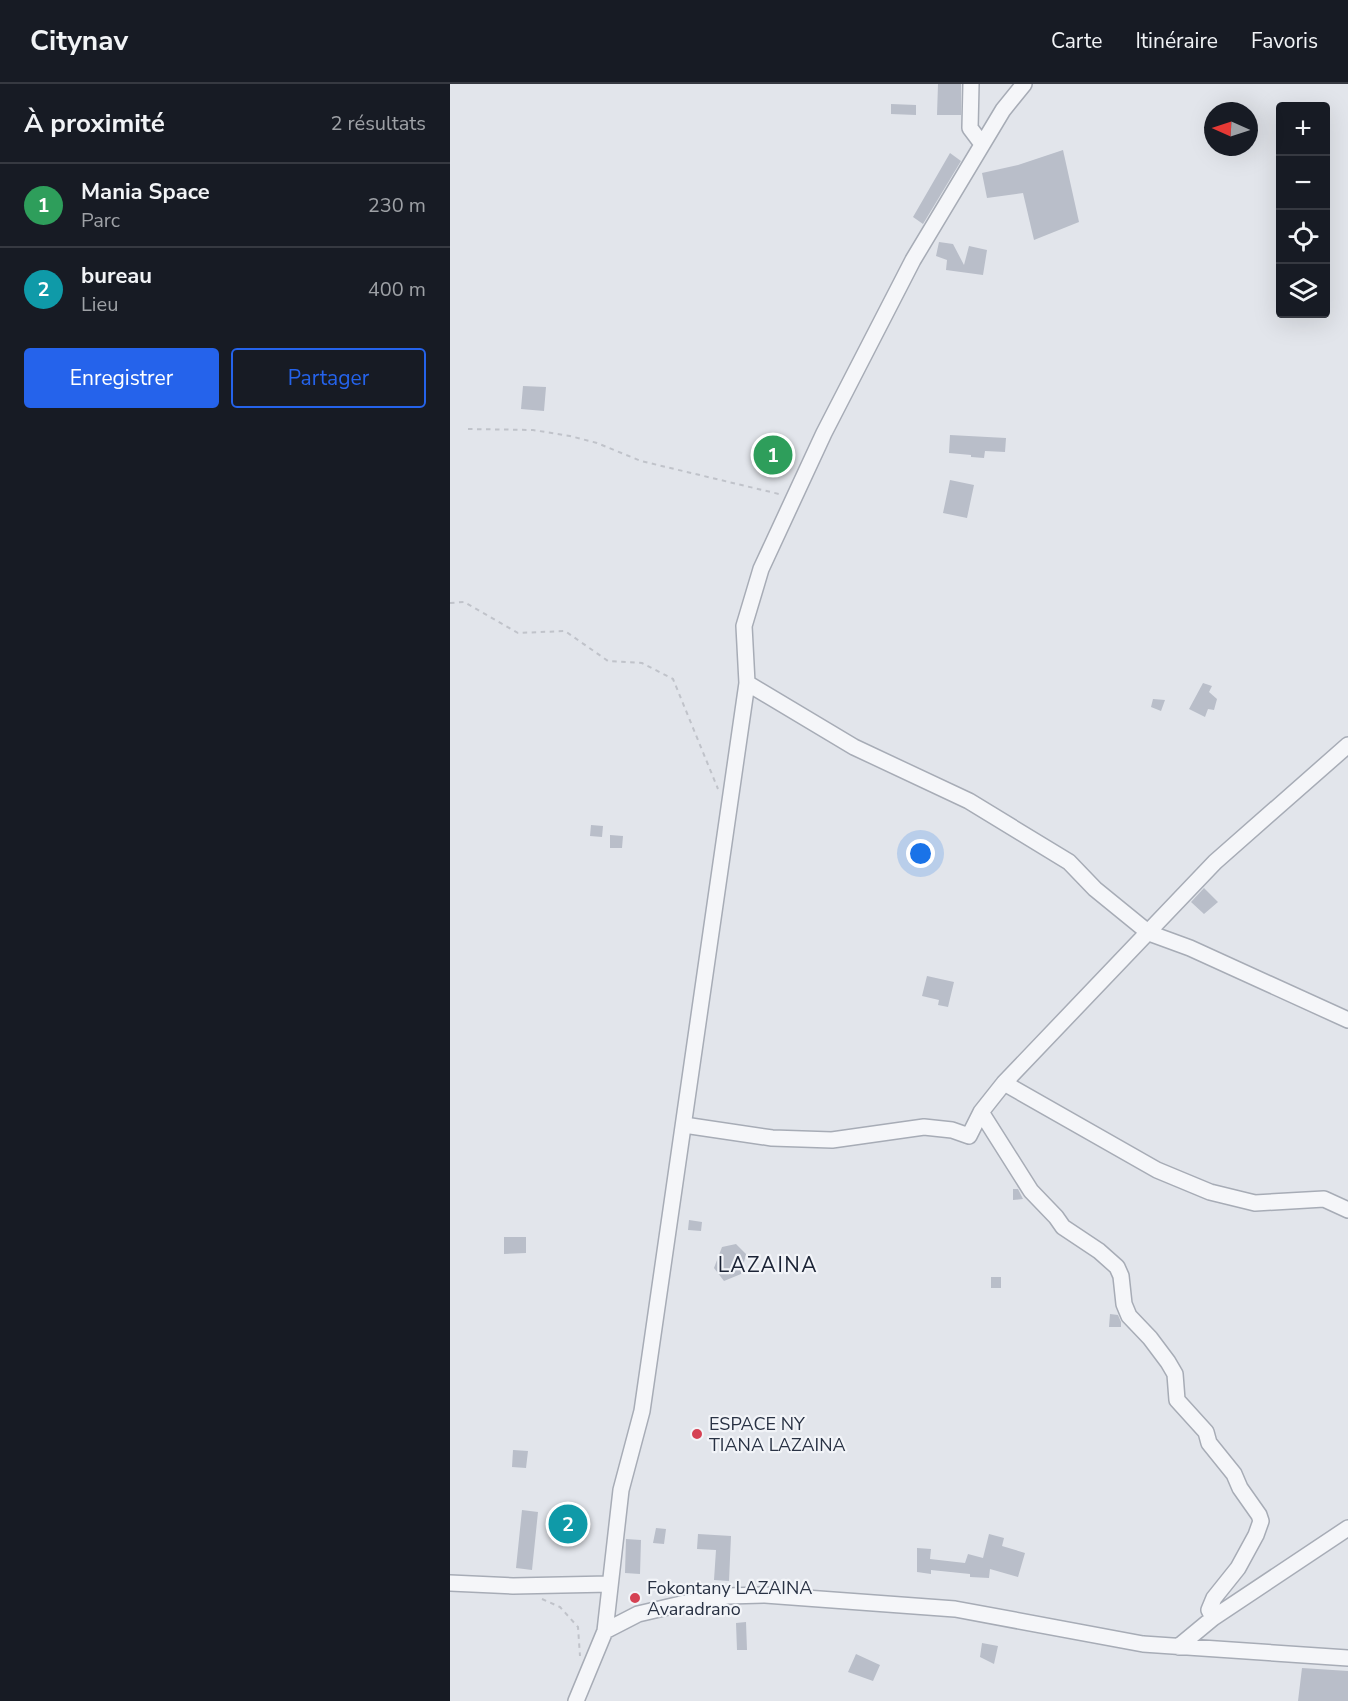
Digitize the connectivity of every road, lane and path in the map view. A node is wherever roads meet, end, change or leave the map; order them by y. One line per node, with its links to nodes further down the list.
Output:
1 (971, 84): 3 (street)
2 (1020, 86): 3 (street)
3 (982, 144): 5 (street)
4 (468, 429): 5 (path)
5 (794, 498): 7 (street)
6 (450, 603): 9 (path)
7 (747, 683): 10 (street); 14 (street)
8 (1348, 745): 10 (street)
9 (718, 789)
10 (1149, 933): 11 (street); 12 (street)
11 (1348, 1020)
12 (1004, 1083): 13 (street); 15 (street)
13 (981, 1112): 14 (street); 20 (street)
14 (684, 1125): 18 (street)
15 (1348, 1210)
16 (1348, 1528): 20 (street)
17 (450, 1583): 18 (street)
18 (610, 1584): 21 (street)
19 (533, 1596): 24 (path)
20 (1213, 1618): 22 (street)
21 (605, 1631): 22 (street); 24 (street)
22 (1178, 1647): 23 (street)
23 (1348, 1658)
24 (586, 1674): 25 (street)
25 (576, 1701)

